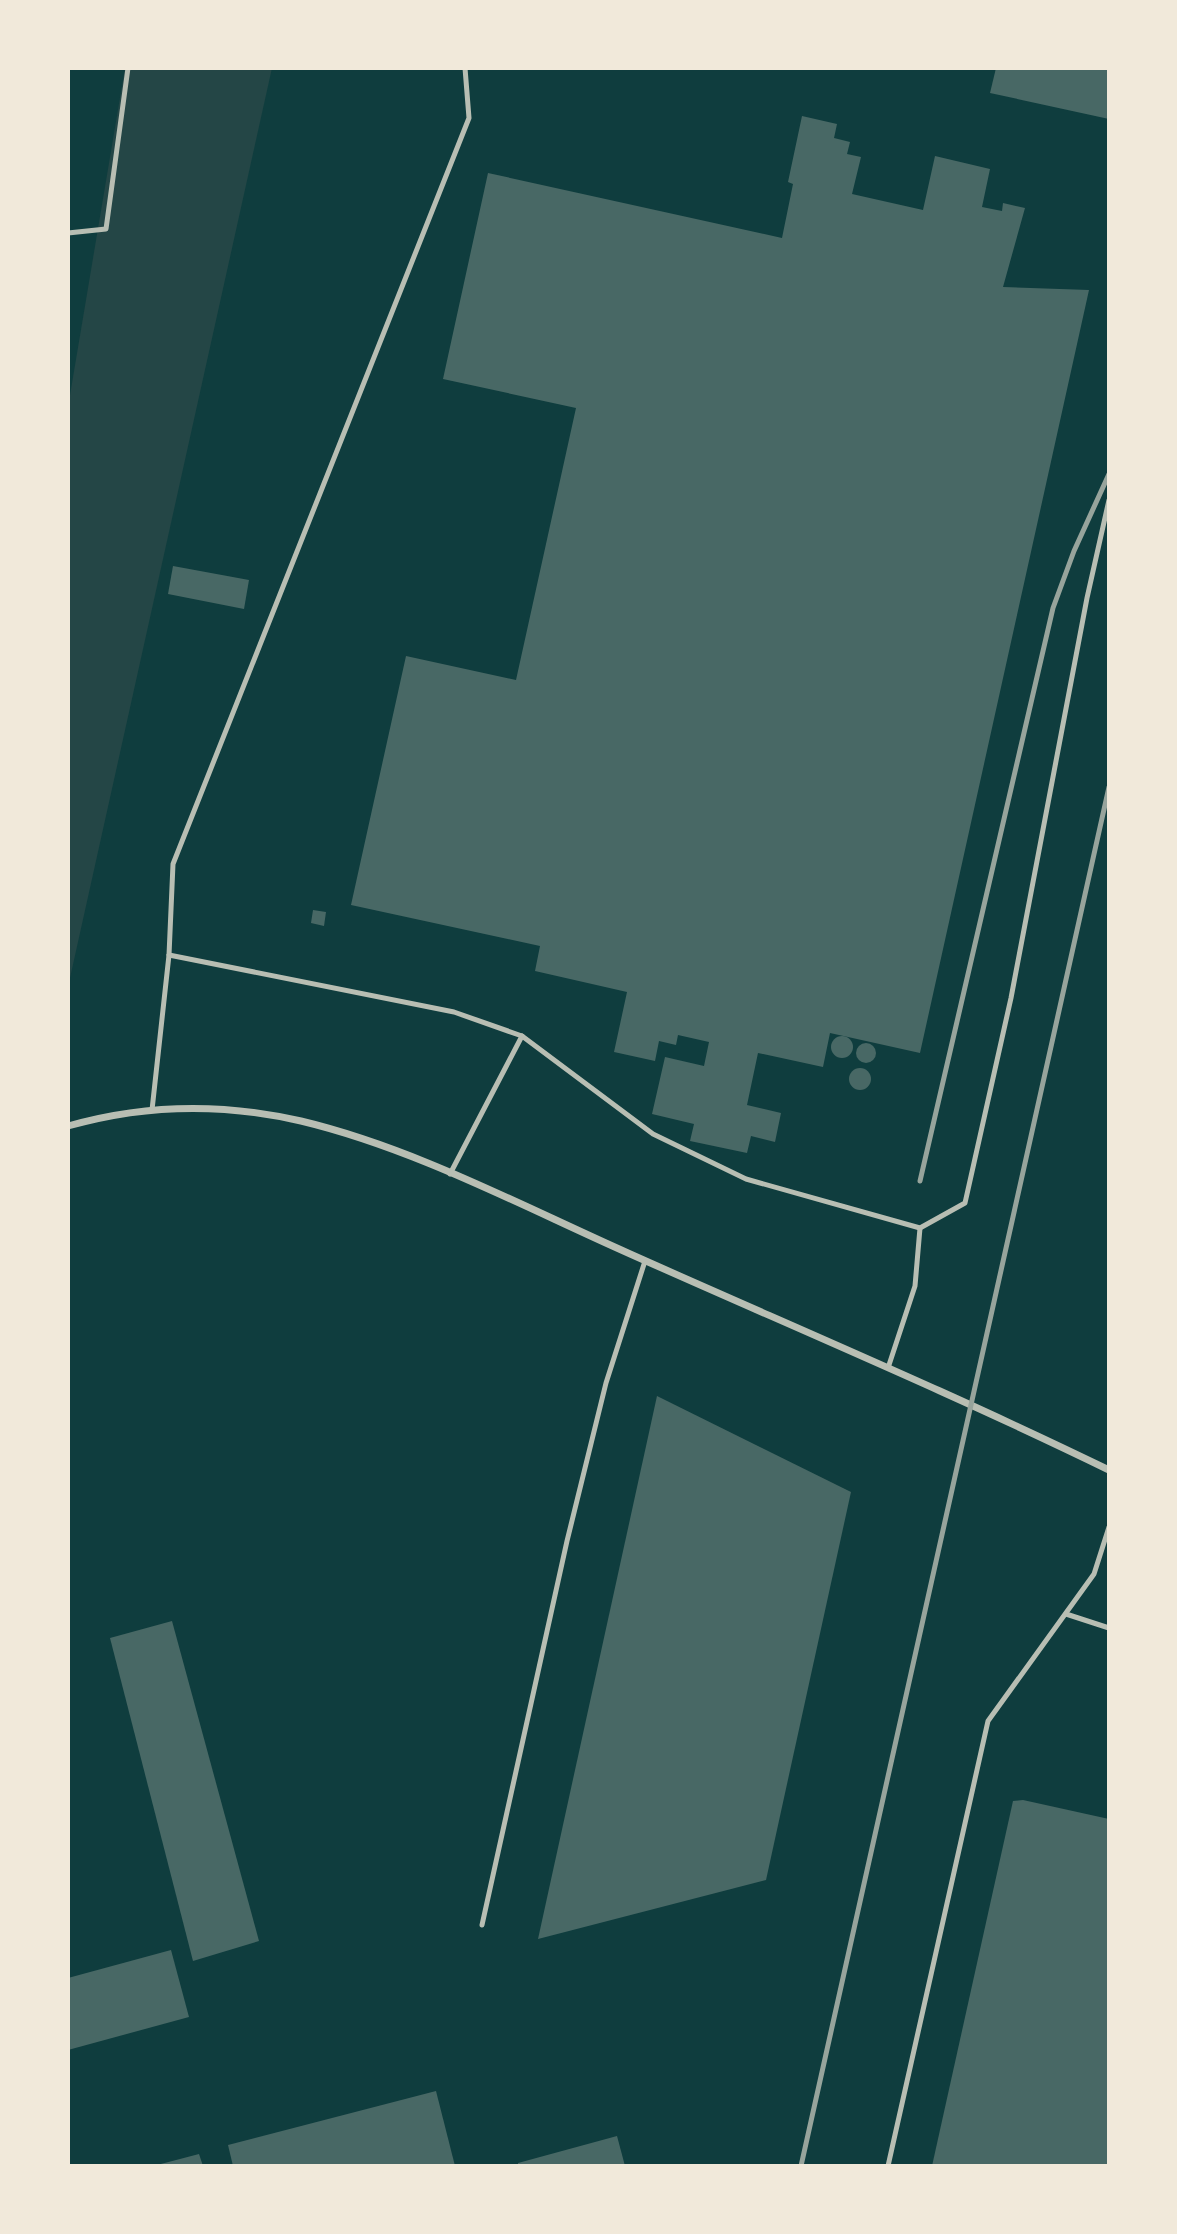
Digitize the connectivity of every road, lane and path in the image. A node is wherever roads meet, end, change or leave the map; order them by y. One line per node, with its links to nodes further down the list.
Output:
1 (128, 68): 3 (lane)
2 (465, 68): 5 (lane)
3 (68, 233)
4 (1109, 500): 10 (lane)
5 (169, 955): 6 (lane); 7 (lane)
6 (522, 1036): 9 (lane); 10 (lane)
7 (152, 1110): 8 (street); 9 (street)
8 (68, 1126)
9 (450, 1174): 11 (street)
10 (920, 1228): 12 (lane)
11 (645, 1261): 12 (street); 17 (lane)
12 (888, 1368): 13 (street)
13 (1109, 1470)
14 (1109, 1527): 15 (lane)
15 (1066, 1614): 16 (lane); 18 (lane)
16 (1109, 1628)
17 (482, 1925)
18 (888, 2166)

